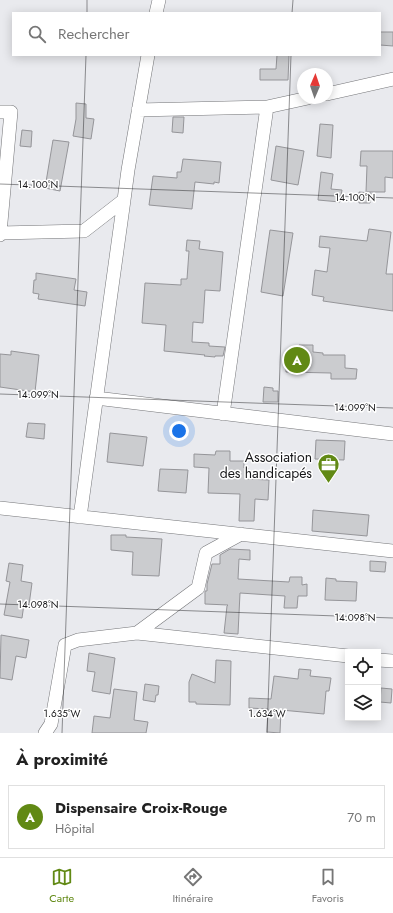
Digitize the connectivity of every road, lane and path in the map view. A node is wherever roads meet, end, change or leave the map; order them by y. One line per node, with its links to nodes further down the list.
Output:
1 (159, 0): 2 (street)
2 (156, 12)
3 (148, 56): 8 (street)
4 (393, 79): 5 (street)
5 (333, 93)
6 (297, 100): 7 (street)
7 (266, 107): 8 (street); 13 (street)
8 (138, 110): 10 (street)
9 (0, 112): 11 (street)
10 (124, 200): 11 (street); 12 (street)
11 (0, 234)
12 (96, 398): 13 (street); 16 (street)
13 (223, 414): 14 (street)
14 (393, 434)
15 (0, 508): 16 (street)
16 (80, 517): 17 (street)
17 (241, 534): 18 (street); 19 (street)
18 (393, 551)
19 (137, 633): 20 (street); 23 (street)
20 (345, 656)
21 (381, 660): 22 (street)
22 (393, 661)
23 (45, 733)

